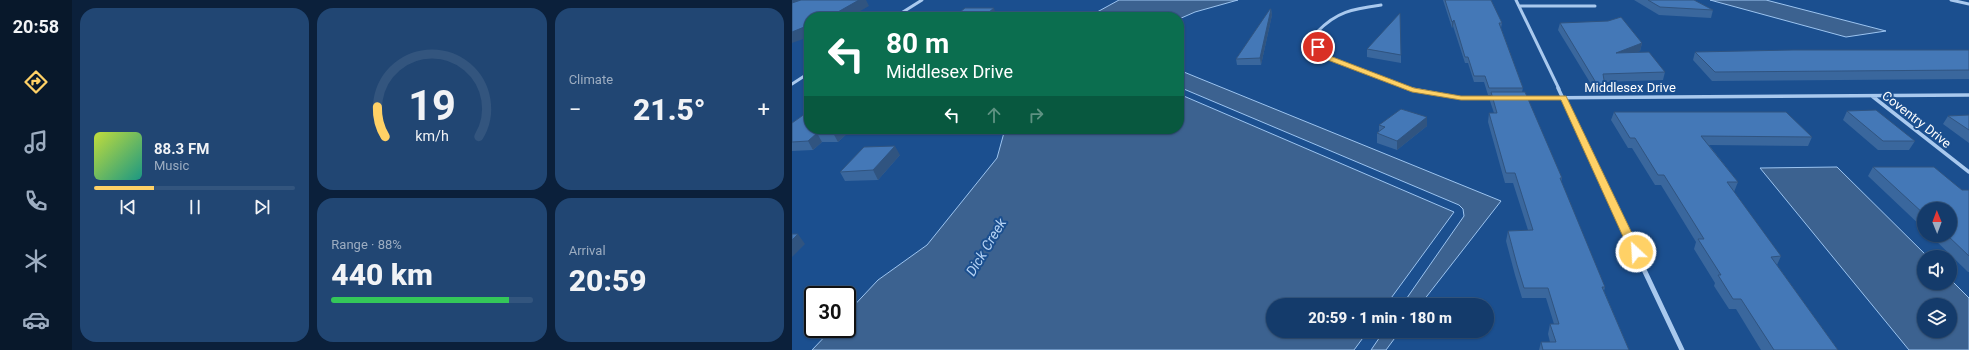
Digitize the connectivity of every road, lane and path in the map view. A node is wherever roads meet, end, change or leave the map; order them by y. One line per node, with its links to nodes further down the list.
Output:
1 (922, 0): 8 (street)
2 (1516, 0): 6 (street)
3 (1951, 0): 4 (street)
4 (1969, 4)
5 (1381, 5): 14 (street)
6 (1519, 6): 7 (street); 13 (street)
7 (1595, 6)
8 (903, 12)
9 (804, 76): 10 (street)
10 (792, 84)
11 (1969, 95): 12 (street, Middlesex Drive)
12 (1872, 96): 13 (street, Middlesex Drive); 16 (street, Coventry Drive)
13 (1563, 97): 15 (street, Middlesex Drive); 17 (street)
14 (1500, 98)
15 (1516, 98)
16 (1969, 172)
17 (1682, 350)

